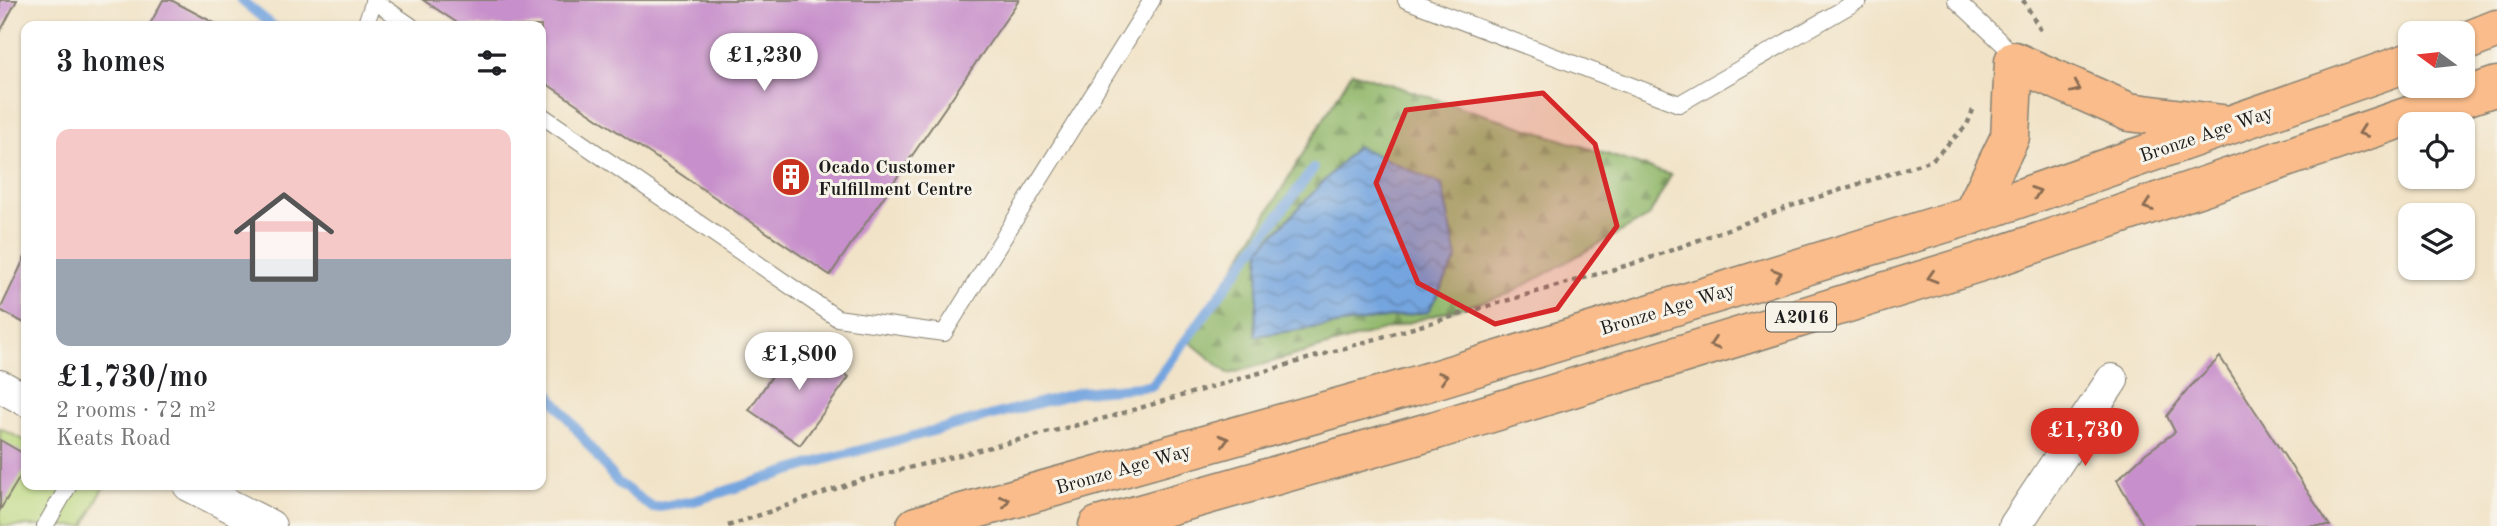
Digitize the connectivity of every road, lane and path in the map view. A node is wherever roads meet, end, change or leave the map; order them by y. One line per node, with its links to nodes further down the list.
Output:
1 (1152, 0): 16 (lane)
2 (1406, 0): 3 (lane)
3 (1859, 0)
4 (1956, 0): 12 (lane)
5 (2023, 0): 11 (path)
6 (373, 1): 7 (lane); 8 (lane)
7 (367, 21)
8 (403, 21)
9 (2497, 29): 10 (main road)
10 (2475, 38)
11 (2046, 39)
12 (2014, 61): 17 (main road, one-way to 17); 18 (main road)
13 (2398, 66): 17 (main road, Bronze Age Way / A2016)
14 (2497, 86): 28 (main road, A2016, one-way to 28)
15 (1975, 103): 26 (path)
16 (546, 118)
17 (2231, 125): 18 (main road, Bronze Age Way / A2016, one-way to 17)
18 (1972, 215): 27 (main road, Bronze Age Way / A2016, one-way to 18)
19 (2112, 380): 29 (street)
20 (0, 386): 21 (street)
21 (21, 397)
22 (66, 490): 24 (lane)
23 (199, 490): 25 (street)
24 (45, 526)
25 (270, 526)
26 (728, 526)
27 (916, 526)
28 (1098, 526)
29 (2015, 526)

